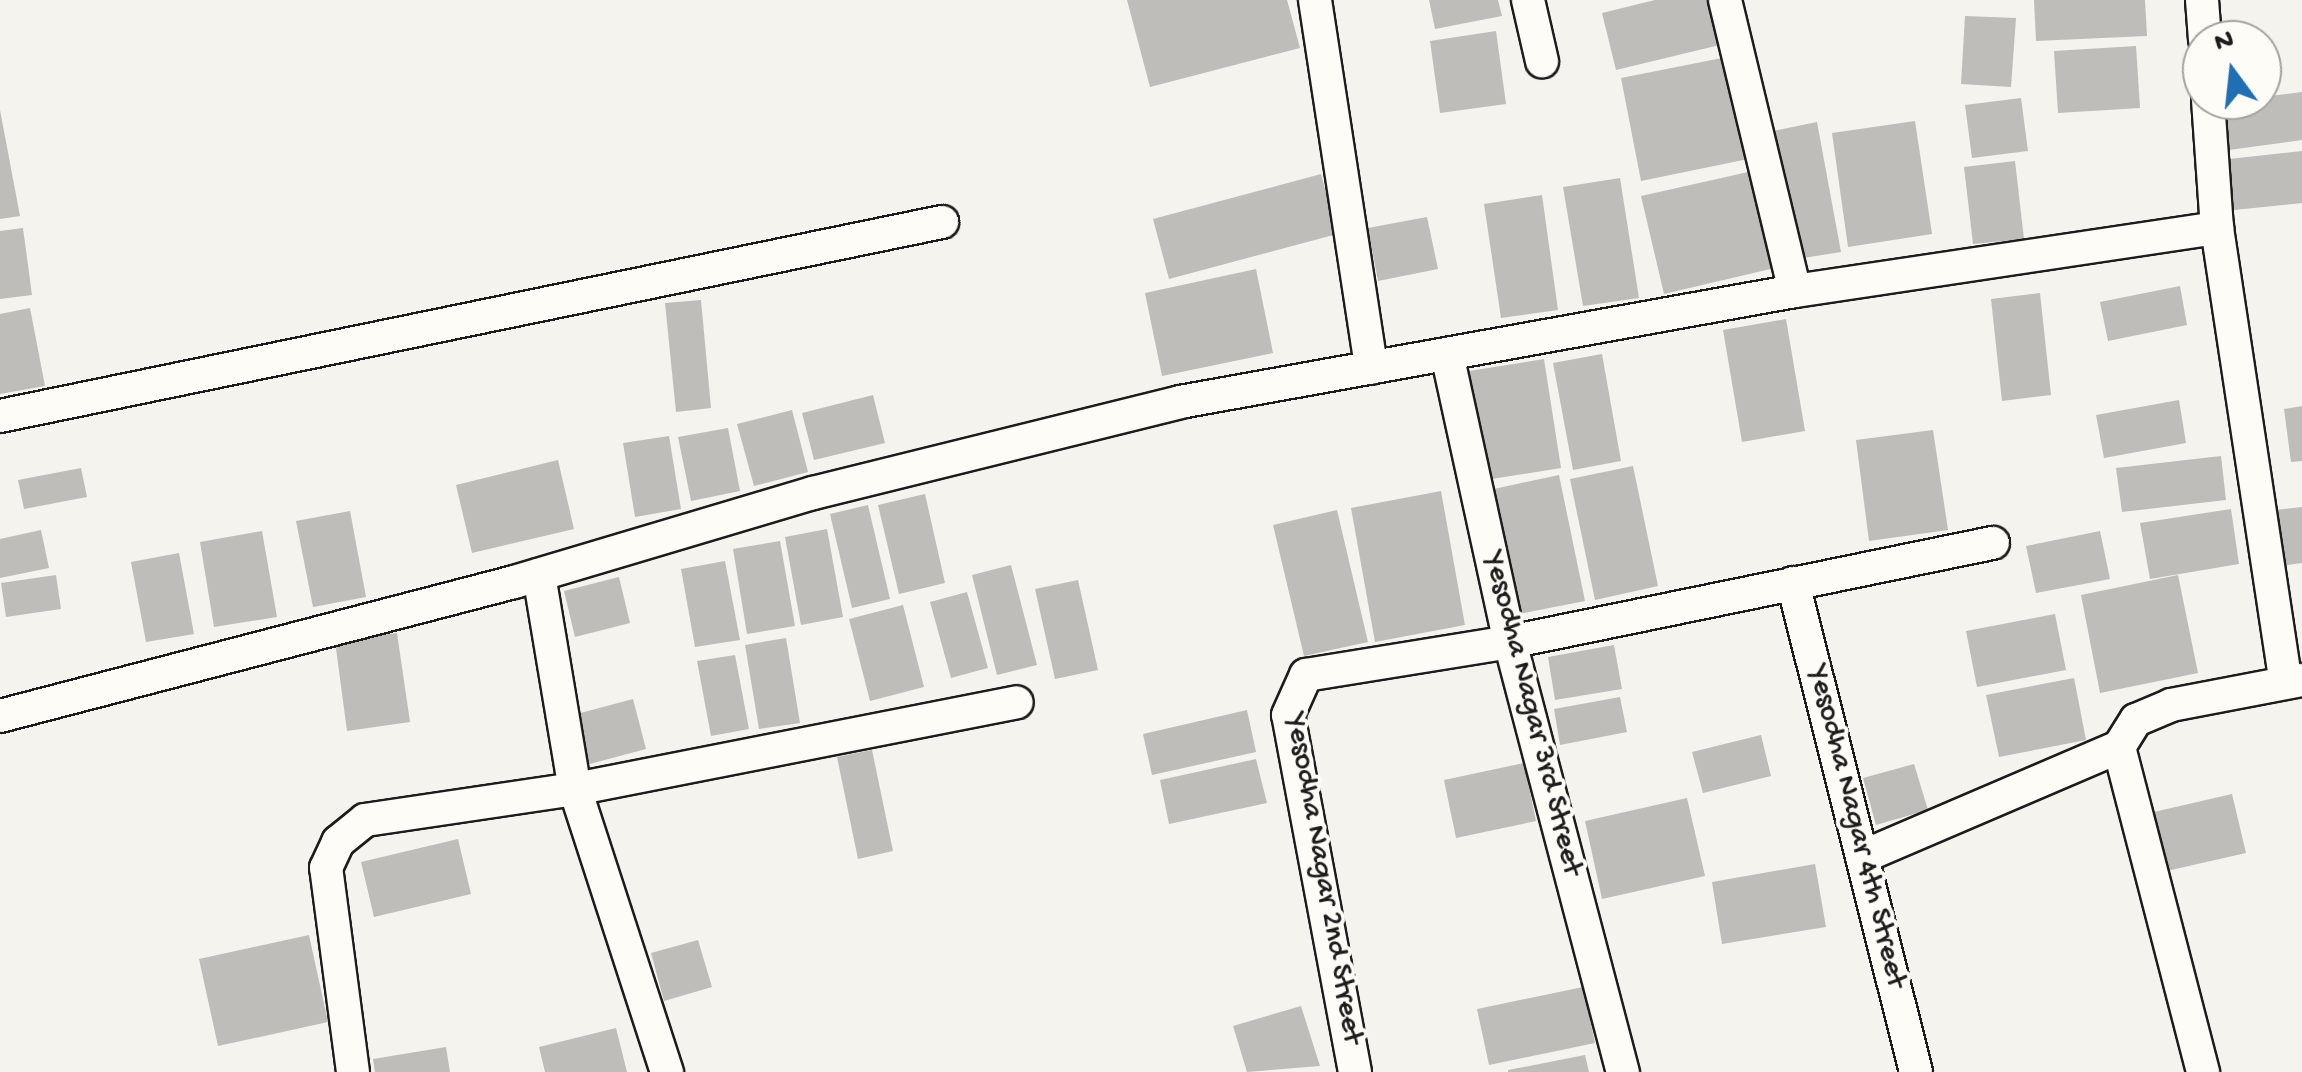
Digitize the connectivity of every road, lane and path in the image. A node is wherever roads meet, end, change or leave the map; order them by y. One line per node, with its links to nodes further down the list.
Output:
1 (1315, 0): 10 (street)
2 (1528, 0): 4 (street)
3 (1725, 0): 8 (street)
4 (1542, 61)
5 (2209, 120): 7 (street)
6 (942, 222): 11 (street)
7 (2216, 228): 8 (street); 16 (street)
8 (1795, 291): 9 (street)
9 (1446, 354): 10 (street); 15 (street, Yesodha Nagar 3rd Street)
10 (1370, 368): 13 (street)
11 (0, 416)
12 (1993, 543): 14 (street)
13 (539, 574): 18 (street); 20 (street)
14 (1793, 583): 15 (street); 21 (street, Yesodha Nagar 4th Street)
15 (1510, 642): 24 (street, Yesodha Nagar 2nd Street); 25 (street, Yesodha Nagar 3rd Street)
16 (2293, 680): 19 (street)
17 (1017, 702): 20 (street)
18 (0, 716)
19 (2119, 747): 21 (street); 27 (street)
20 (574, 789): 22 (street); 23 (street)
21 (1862, 857): 26 (street, Yesodha Nagar 4th Street)
22 (353, 1072)
23 (667, 1072)
24 (1356, 1072)
25 (1622, 1072)
26 (1916, 1072)
27 (2204, 1072)

